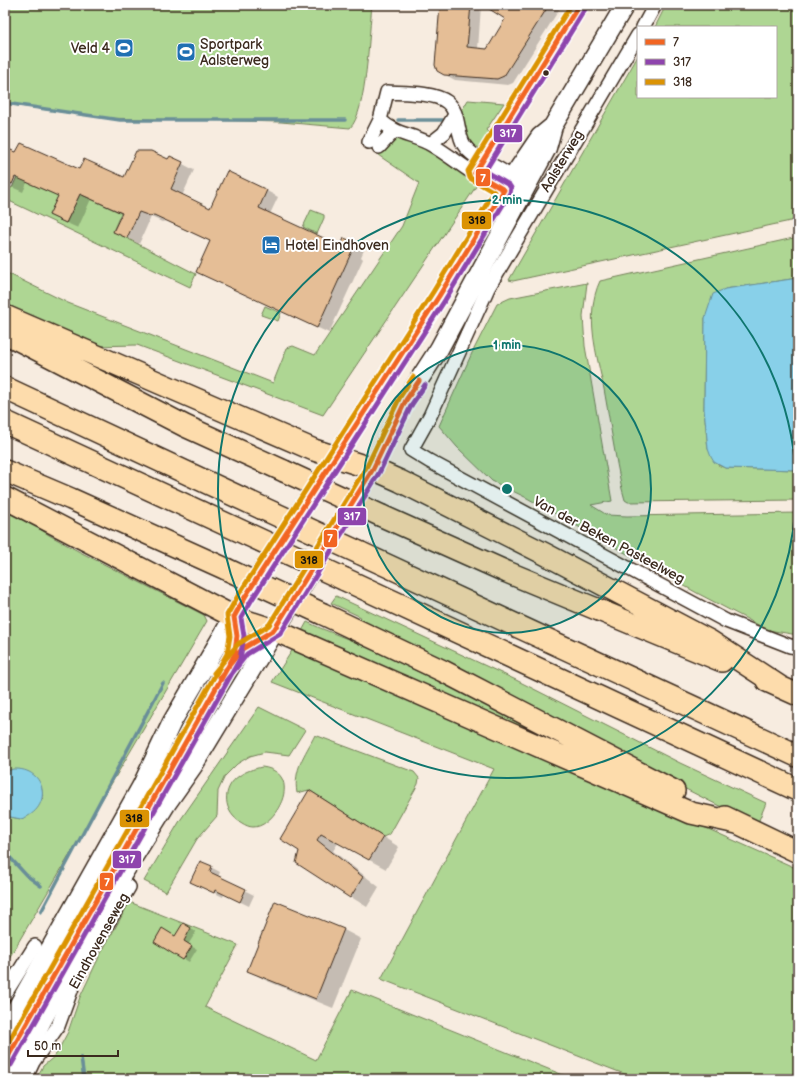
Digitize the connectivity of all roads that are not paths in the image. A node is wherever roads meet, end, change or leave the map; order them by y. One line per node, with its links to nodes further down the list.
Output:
1 (625, 5): 9 (main road, Aalsterweg)
2 (655, 5): 3 (street)
3 (644, 26)
4 (637, 37): 10 (street, Aalsterweg)
5 (455, 115): 6 (street); 8 (street); 9 (street)
6 (380, 120): 7 (street); 7 (street)
7 (394, 131): 8 (street)
8 (430, 144): 9 (street)
9 (512, 187): 11 (main road, Aalsterweg); 17 (main road, Aalsterweg)
10 (488, 288): 11 (street, Aalsterweg); 16 (street, Aalsterweg)
11 (459, 310): 18 (main road, Aalsterweg)
12 (5, 316): 17 (highway)
13 (5, 333): 25 (highway, bridge)
14 (5, 388): 27 (highway, bridge)
15 (5, 422): 28 (highway, bridge)
16 (411, 450): 23 (street, Van der Beken Pasteelweg)
17 (334, 457): 18 (highway); 21 (main road, Aalsterweg)
18 (373, 470): 22 (main road, Aalsterweg); 25 (highway)
19 (5, 471): 29 (highway, bridge)
20 (5, 498): 21 (highway)
21 (234, 617): 22 (highway); 34 (main road, Aalsterweg)
22 (274, 630): 24 (main road, Aalsterweg); 29 (highway)
23 (798, 647)
24 (250, 671): 35 (main road, Eindhovenseweg)
25 (779, 686): 26 (highway)
26 (798, 695)
27 (798, 756)
28 (798, 790)
29 (737, 823): 30 (highway)
30 (798, 852)
31 (129, 887): 36 (street, Eindhovenseweg)
32 (35, 946): 33 (street)
33 (5, 994)
34 (5, 1028)
35 (11, 1079)
36 (25, 1079)

